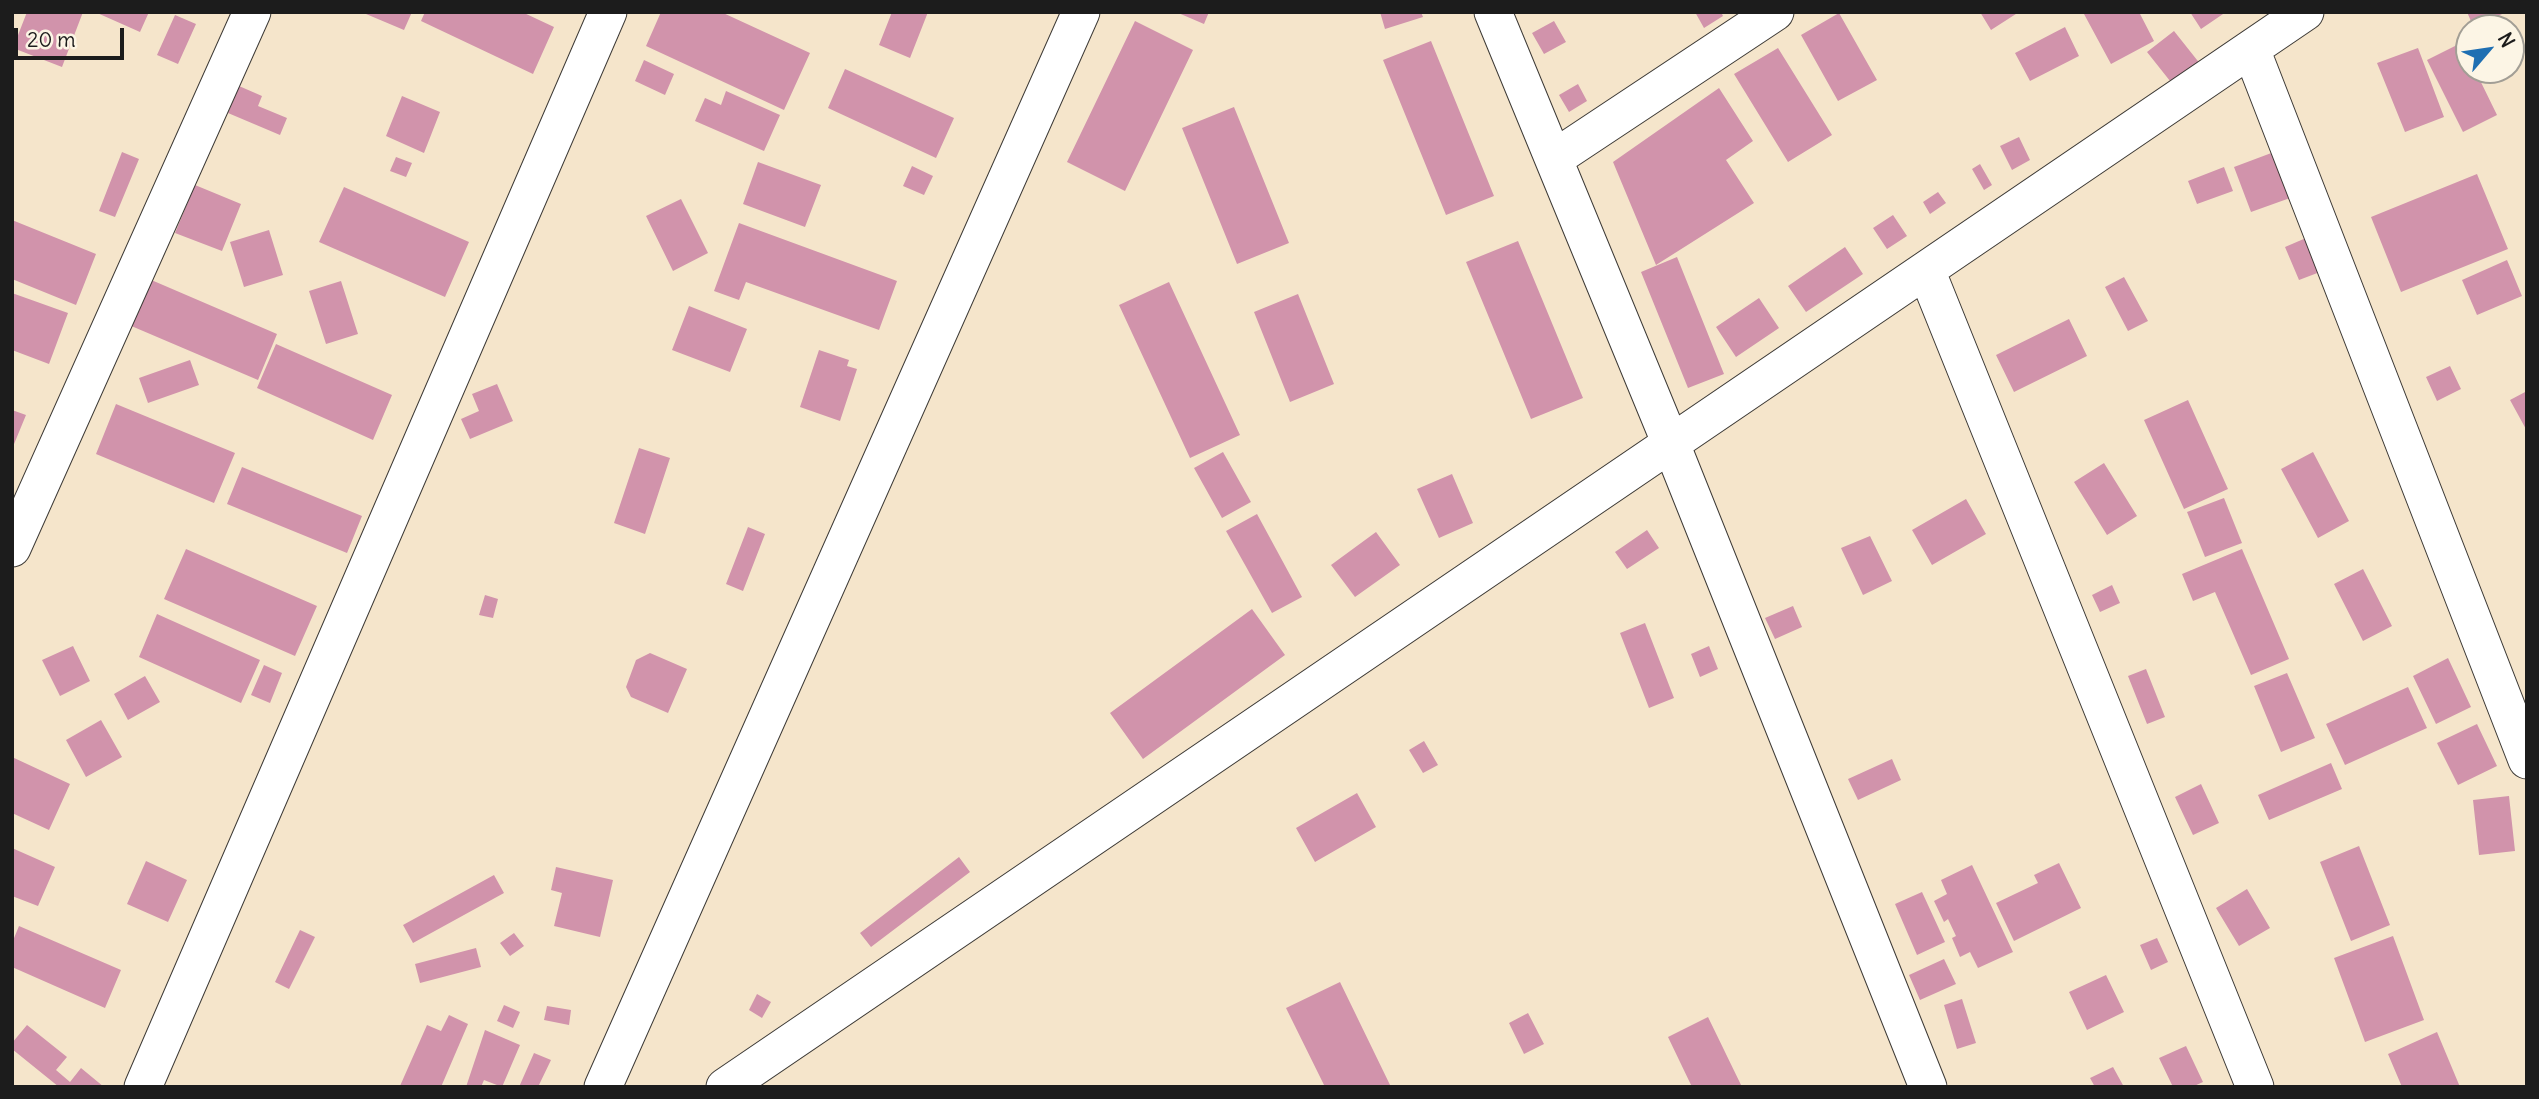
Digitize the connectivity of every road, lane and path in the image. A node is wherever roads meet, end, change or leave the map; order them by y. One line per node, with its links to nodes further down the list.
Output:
1 (252, 12): 11 (street)
2 (608, 12): 13 (street)
3 (1080, 12): 14 (street)
4 (1493, 12): 8 (street)
5 (1775, 12): 8 (street)
6 (2305, 12): 7 (street)
7 (2251, 49): 9 (street); 12 (street)
8 (1555, 158): 10 (street)
9 (1926, 270): 10 (street); 17 (street)
10 (1671, 444): 15 (street); 16 (street)
11 (12, 548)
12 (2527, 760)
13 (143, 1087)
14 (603, 1087)
15 (725, 1087)
16 (1928, 1087)
17 (2255, 1087)

